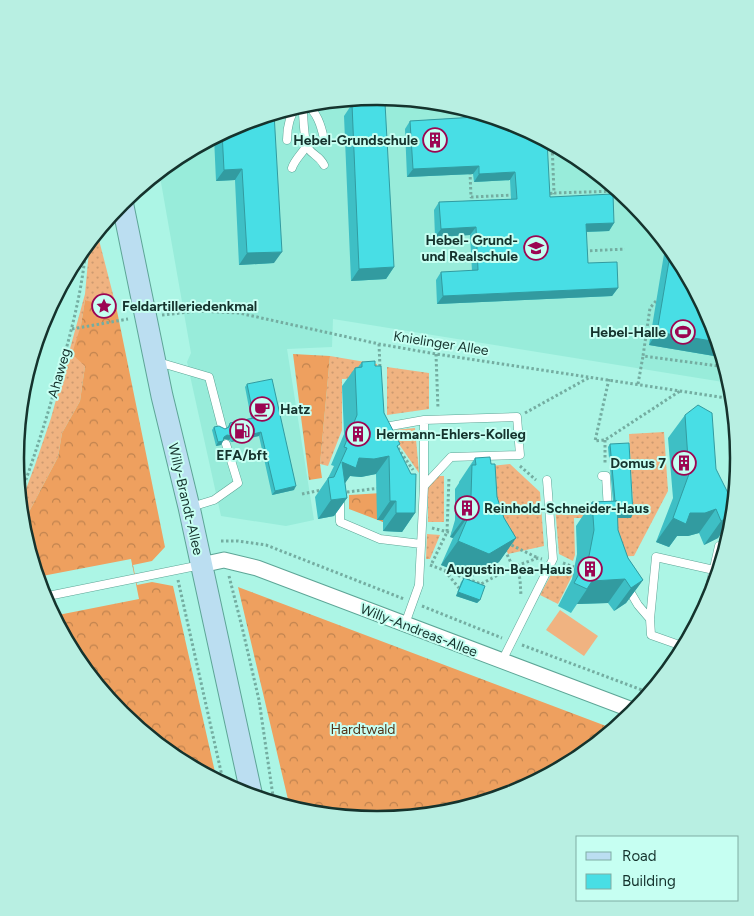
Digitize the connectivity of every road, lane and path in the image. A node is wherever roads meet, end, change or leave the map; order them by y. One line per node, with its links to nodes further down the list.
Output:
1 (314, 111): 4 (lane)
2 (304, 113): 6 (lane)
3 (291, 116): 5 (lane)
4 (324, 139)
5 (287, 140)
6 (306, 145): 8 (lane); 9 (lane)
7 (552, 151): 13 (path)
8 (324, 165)
9 (292, 168)
10 (470, 170): 14 (path)
11 (609, 191): 13 (path)
12 (536, 194): 13 (path)
13 (554, 194)
14 (517, 195)
15 (124, 211): 20 (main road, Willy-Brandt-Allee)
16 (625, 249): 17 (path)
17 (582, 251)
18 (84, 261): 21 (path, Ahaweg)
19 (656, 301): 23 (path)
20 (146, 316): 21 (path, Knielinger Allee); 22 (path, Knielinger Allee); 24 (main road, Willy-Brandt-Allee)
21 (72, 329): 42 (path, Ahaweg)
22 (436, 354): 26 (path, Knielinger Allee); 32 (path)
23 (643, 356): 25 (path); 28 (path)
24 (155, 361): 34 (lane); 50 (main road, Willy-Brandt-Allee)
25 (718, 366)
26 (590, 377): 27 (path, Knielinger Allee); 31 (path)
27 (609, 380): 28 (path, Knielinger Allee); 36 (path)
28 (638, 384): 29 (path, Knielinger Allee)
29 (681, 391): 30 (path, Knielinger Allee); 36 (path)
30 (725, 398)
31 (517, 417): 32 (lane); 38 (lane)
32 (438, 419): 33 (lane)
33 (424, 420): 35 (lane); 43 (lane)
34 (222, 427)
35 (385, 427)
36 (605, 440): 40 (path)
37 (226, 444): 50 (lane)
38 (509, 455): 39 (lane); 45 (path)
39 (448, 461): 43 (lane); 53 (path)
40 (604, 476): 51 (lane)
41 (546, 480): 45 (lane)
42 (25, 482)
43 (424, 486): 52 (lane)
44 (382, 488): 46 (path)
45 (547, 490): 58 (lane)
46 (340, 493): 47 (path); 56 (lane)
47 (302, 494)
48 (723, 494): 49 (path)
49 (728, 494)
50 (189, 507): 60 (main road, Willy-Brandt-Allee)
51 (608, 519)
52 (422, 525): 53 (path); 56 (lane)
53 (447, 532): 54 (path); 63 (path)
54 (452, 533)
55 (221, 541): 68 (path)
56 (421, 544): 68 (lane)
57 (538, 558): 58 (path); 61 (path); 61 (path)
58 (553, 559): 72 (lane)
59 (224, 560): 60 (street, Willy-Andreas-Allee); 71 (street, Willy-Andreas-Allee); 79 (path)
60 (201, 565): 62 (lane); 78 (main road, Willy-Brandt-Allee)
61 (515, 567): 63 (path); 69 (path)
62 (176, 570): 67 (lane); 77 (path)
63 (445, 570): 66 (path)
64 (713, 570): 70 (lane)
65 (625, 583): 70 (lane)
66 (459, 588)
67 (52, 595)
68 (413, 602): 71 (lane); 72 (path)
69 (520, 602)
70 (650, 619): 73 (lane)
71 (405, 624): 74 (street, Willy-Andreas-Allee)
72 (512, 642): 74 (lane); 75 (path)
73 (677, 644)
74 (502, 661): 76 (street, Willy-Andreas-Allee)
75 (643, 691)
76 (627, 708)
77 (222, 775)
78 (250, 787)
79 (273, 796)

